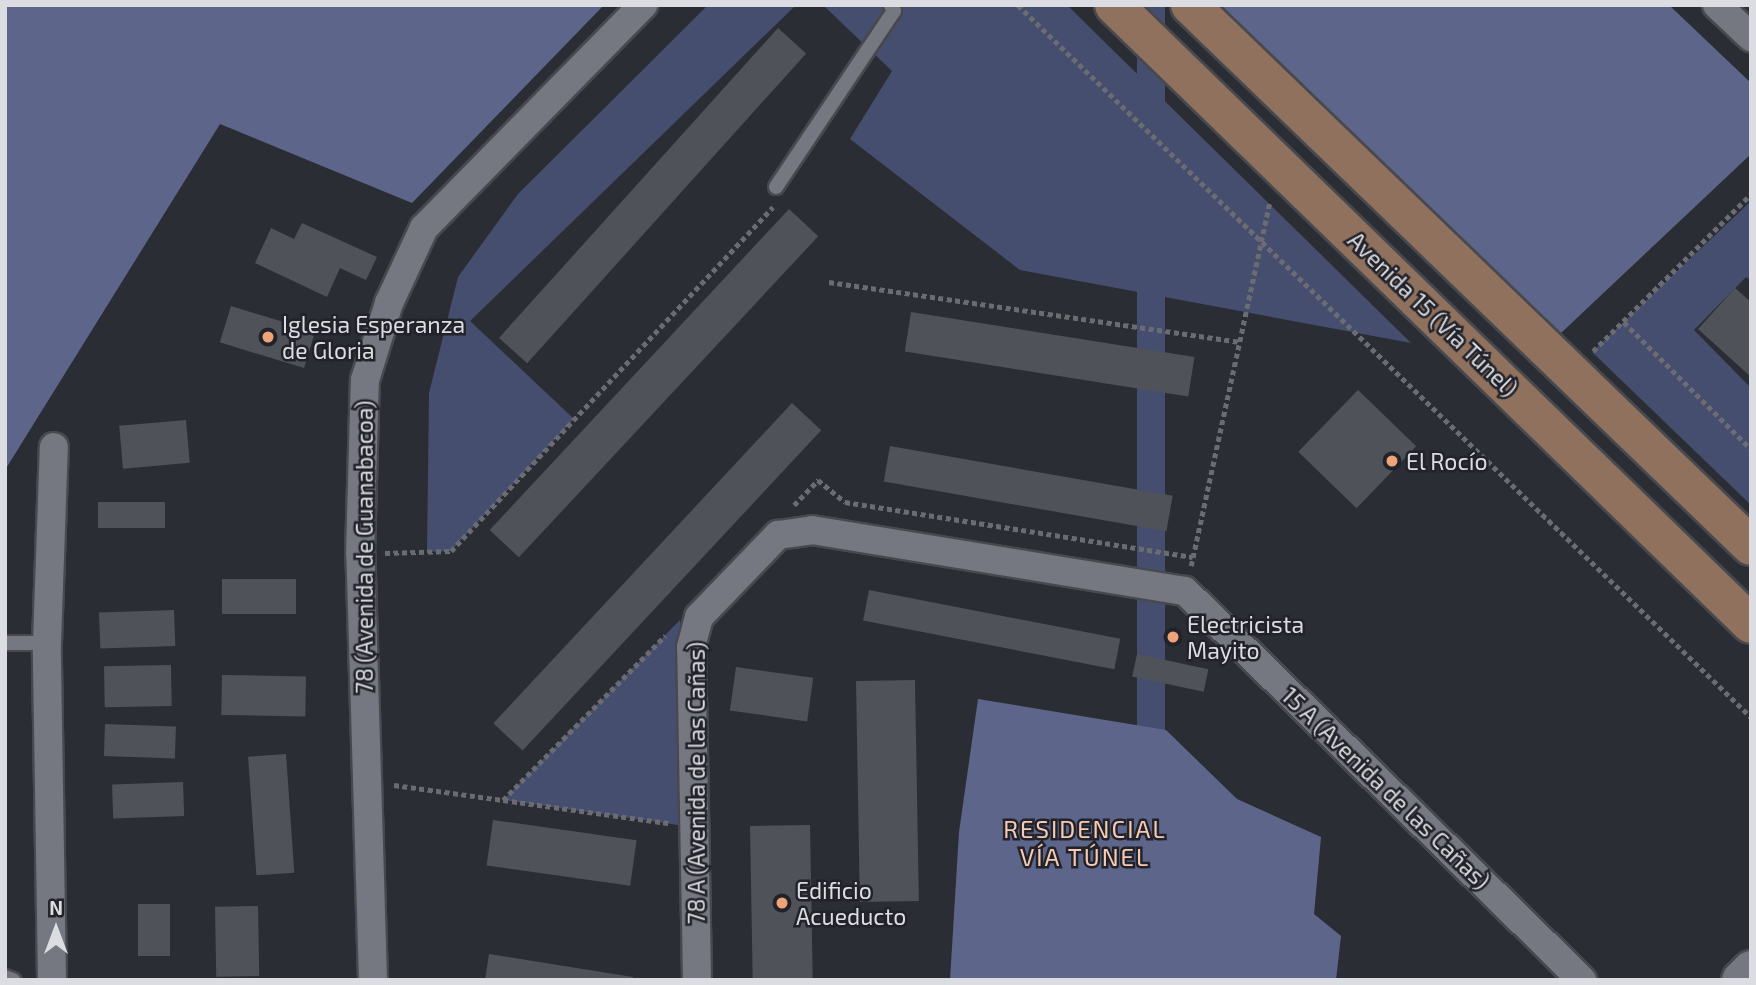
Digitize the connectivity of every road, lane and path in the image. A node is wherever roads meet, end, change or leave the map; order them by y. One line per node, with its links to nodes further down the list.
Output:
1 (643, 5): 20 (street, 78 (Avenida de Guanabacoa))
2 (891, 5): 9 (lane)
3 (1018, 5): 11 (path)
4 (1114, 5): 8 (main road, Avenida 15 (Vía Túnel))
5 (1190, 5): 15 (main road)
6 (1717, 5): 7 (street)
7 (1751, 37)
8 (1278, 164): 11 (path); 23 (main road, Avenida 15 (Vía Túnel))
9 (777, 194): 20 (path)
10 (1751, 194): 13 (path)
11 (1261, 245): 14 (path); 27 (path)
12 (829, 282): 14 (path)
13 (1624, 322): 15 (path); 17 (path)
14 (1239, 342): 21 (path)
15 (1573, 370): 19 (main road)
16 (54, 447): 26 (street)
17 (1751, 449)
18 (791, 508): 21 (path)
19 (1751, 546)
20 (360, 554): 28 (street, 78 (Avenida de Guanabacoa))
21 (1193, 556): 22 (path)
22 (1185, 591): 30 (street, 78 A (Avenida de las Cañas)); 37 (street, 15 A (Avenida de las Cañas))
23 (1751, 624)
24 (671, 630): 29 (path)
25 (5, 643): 26 (lane)
26 (47, 643): 34 (street)
27 (1751, 718)
28 (366, 781): 29 (path); 35 (street, 78 (Avenida de Guanabacoa))
29 (503, 800): 30 (path)
30 (694, 827): 36 (street, 78 A (Avenida de las Cañas))
31 (1751, 969): 38 (street)
32 (5, 977): 33 (lane)
33 (13, 980)
34 (52, 980)
35 (373, 980)
36 (697, 980)
37 (1582, 980)
38 (1740, 980)

